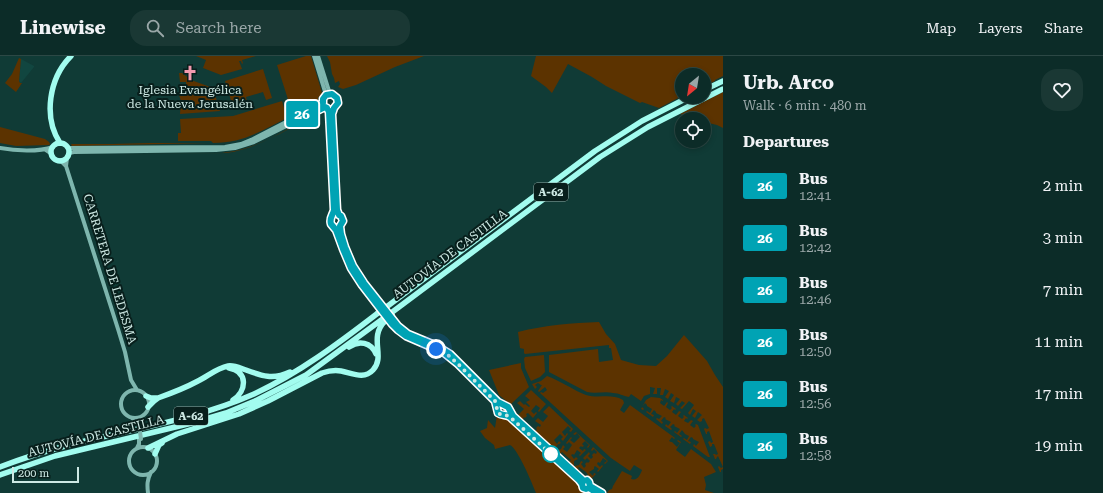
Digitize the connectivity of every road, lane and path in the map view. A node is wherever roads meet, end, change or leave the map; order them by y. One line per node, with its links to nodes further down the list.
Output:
1 (71, 56): 11 (highway)
2 (314, 56): 7 (main road)
3 (318, 56): 7 (main road)
4 (723, 81): 5 (highway)
5 (711, 87)
6 (723, 89): 20 (highway, AUTOVÍA DE CASTILLA / A-62, bridge)
7 (328, 95): 9 (main road); 10 (main road)
8 (675, 104): 21 (highway, AUTOVÍA DE CASTILLA / A-62, bridge)
9 (325, 106): 10 (main road); 13 (main road); 17 (main road)
10 (334, 108): 16 (main road)
11 (55, 147): 12 (main road); 13 (highway); 14 (highway)
12 (0, 148)
13 (68, 153): 14 (highway); 15 (main road, CARRETERA DE LEDESMA)
14 (60, 160): 15 (main road, CARRETERA DE LEDESMA)
15 (66, 166): 24 (main road, CARRETERA DE LEDESMA)
16 (339, 215): 17 (main road); 18 (main road)
17 (332, 216): 19 (main road)
18 (340, 226): 19 (main road); 30 (main road)
19 (335, 227): 32 (main road)
20 (384, 319): 22 (highway); 29 (highway, AUTOVÍA DE CASTILLA / A-62)
21 (332, 348): 23 (highway); 33 (highway, AUTOVÍA DE CASTILLA / A-62)
22 (377, 359): 29 (highway); 39 (highway)
23 (210, 374): 28 (highway); 33 (highway)
24 (131, 380): 25 (main road, CARRETERA DE LEDESMA); 26 (main road)
25 (137, 390): 26 (main road); 27 (main road)
26 (127, 392): 36 (main road)
27 (146, 396): 28 (highway); 31 (main road)
28 (158, 398): 31 (highway)
29 (255, 401): 46 (highway, AUTOVÍA DE CASTILLA / A-62)
30 (501, 404): 32 (main road); 34 (main road)
31 (148, 407): 35 (main road)
32 (497, 407): 34 (main road)
33 (210, 411): 43 (highway, AUTOVÍA DE CASTILLA / A-62)
34 (508, 413): 48 (main road)
35 (141, 416): 36 (main road); 37 (main road)
36 (132, 418): 37 (main road)
37 (138, 425): 38 (main road, bridge)
38 (140, 439): 40 (main road); 41 (main road)
39 (164, 440): 40 (highway); 42 (highway)
40 (146, 447): 41 (main road); 42 (main road)
41 (137, 448): 45 (main road)
42 (155, 454): 44 (main road)
43 (0, 467)
44 (151, 472): 45 (main road); 47 (main road)
45 (140, 474): 47 (main road)
46 (0, 475)
47 (147, 484): 49 (main road)
48 (590, 487): 50 (main road); 51 (main road)
49 (148, 493)
50 (597, 493)
51 (602, 493)

